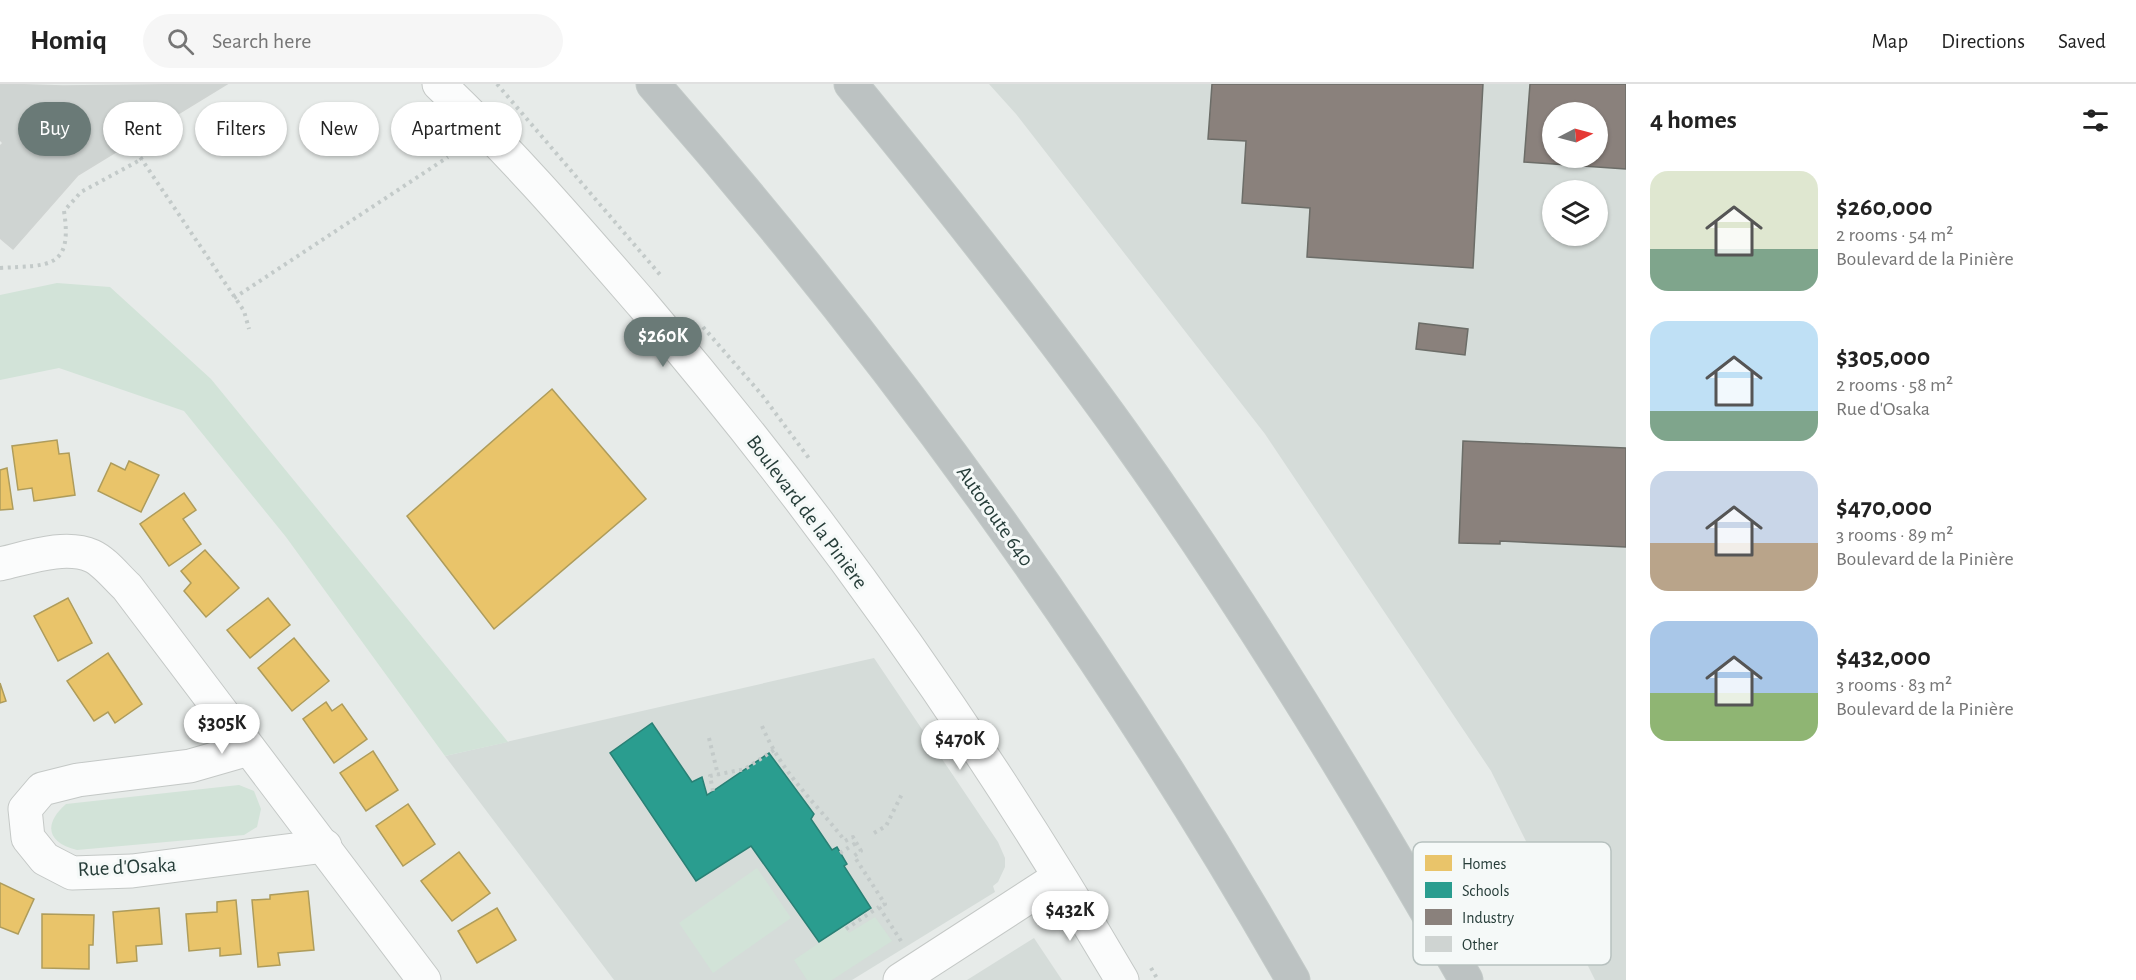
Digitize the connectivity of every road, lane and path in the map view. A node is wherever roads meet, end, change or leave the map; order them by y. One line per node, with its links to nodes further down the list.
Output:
1 (439, 84): 22 (street, Boulevard de la Pinière)
2 (653, 84): 31 (highway, Autoroute 640)
3 (852, 84): 23 (highway)
4 (140, 156): 6 (path)
5 (448, 157): 8 (path)
6 (142, 159): 7 (path); 8 (path)
7 (0, 268)
8 (234, 298): 9 (path)
9 (249, 329)
10 (0, 564): 13 (street)
11 (762, 726): 14 (path)
12 (709, 738): 15 (path)
13 (249, 749): 20 (street); 20 (street, Rue d'Osaka)
14 (774, 750): 15 (path); 19 (path)
15 (718, 775): 16 (path)
16 (713, 791)
17 (903, 792): 18 (path)
18 (873, 833)
19 (856, 843): 21 (path); 24 (path)
20 (325, 846): 28 (street)
21 (840, 853)
22 (1059, 877): 29 (street); 30 (street, Boulevard de la Pinière)
23 (1413, 889)
24 (879, 907): 25 (path); 26 (path)
25 (846, 929)
26 (905, 947)
27 (1457, 965): 32 (highway)
28 (424, 980)
29 (900, 980)
30 (1122, 980)
31 (1293, 980)
32 (1466, 980)

